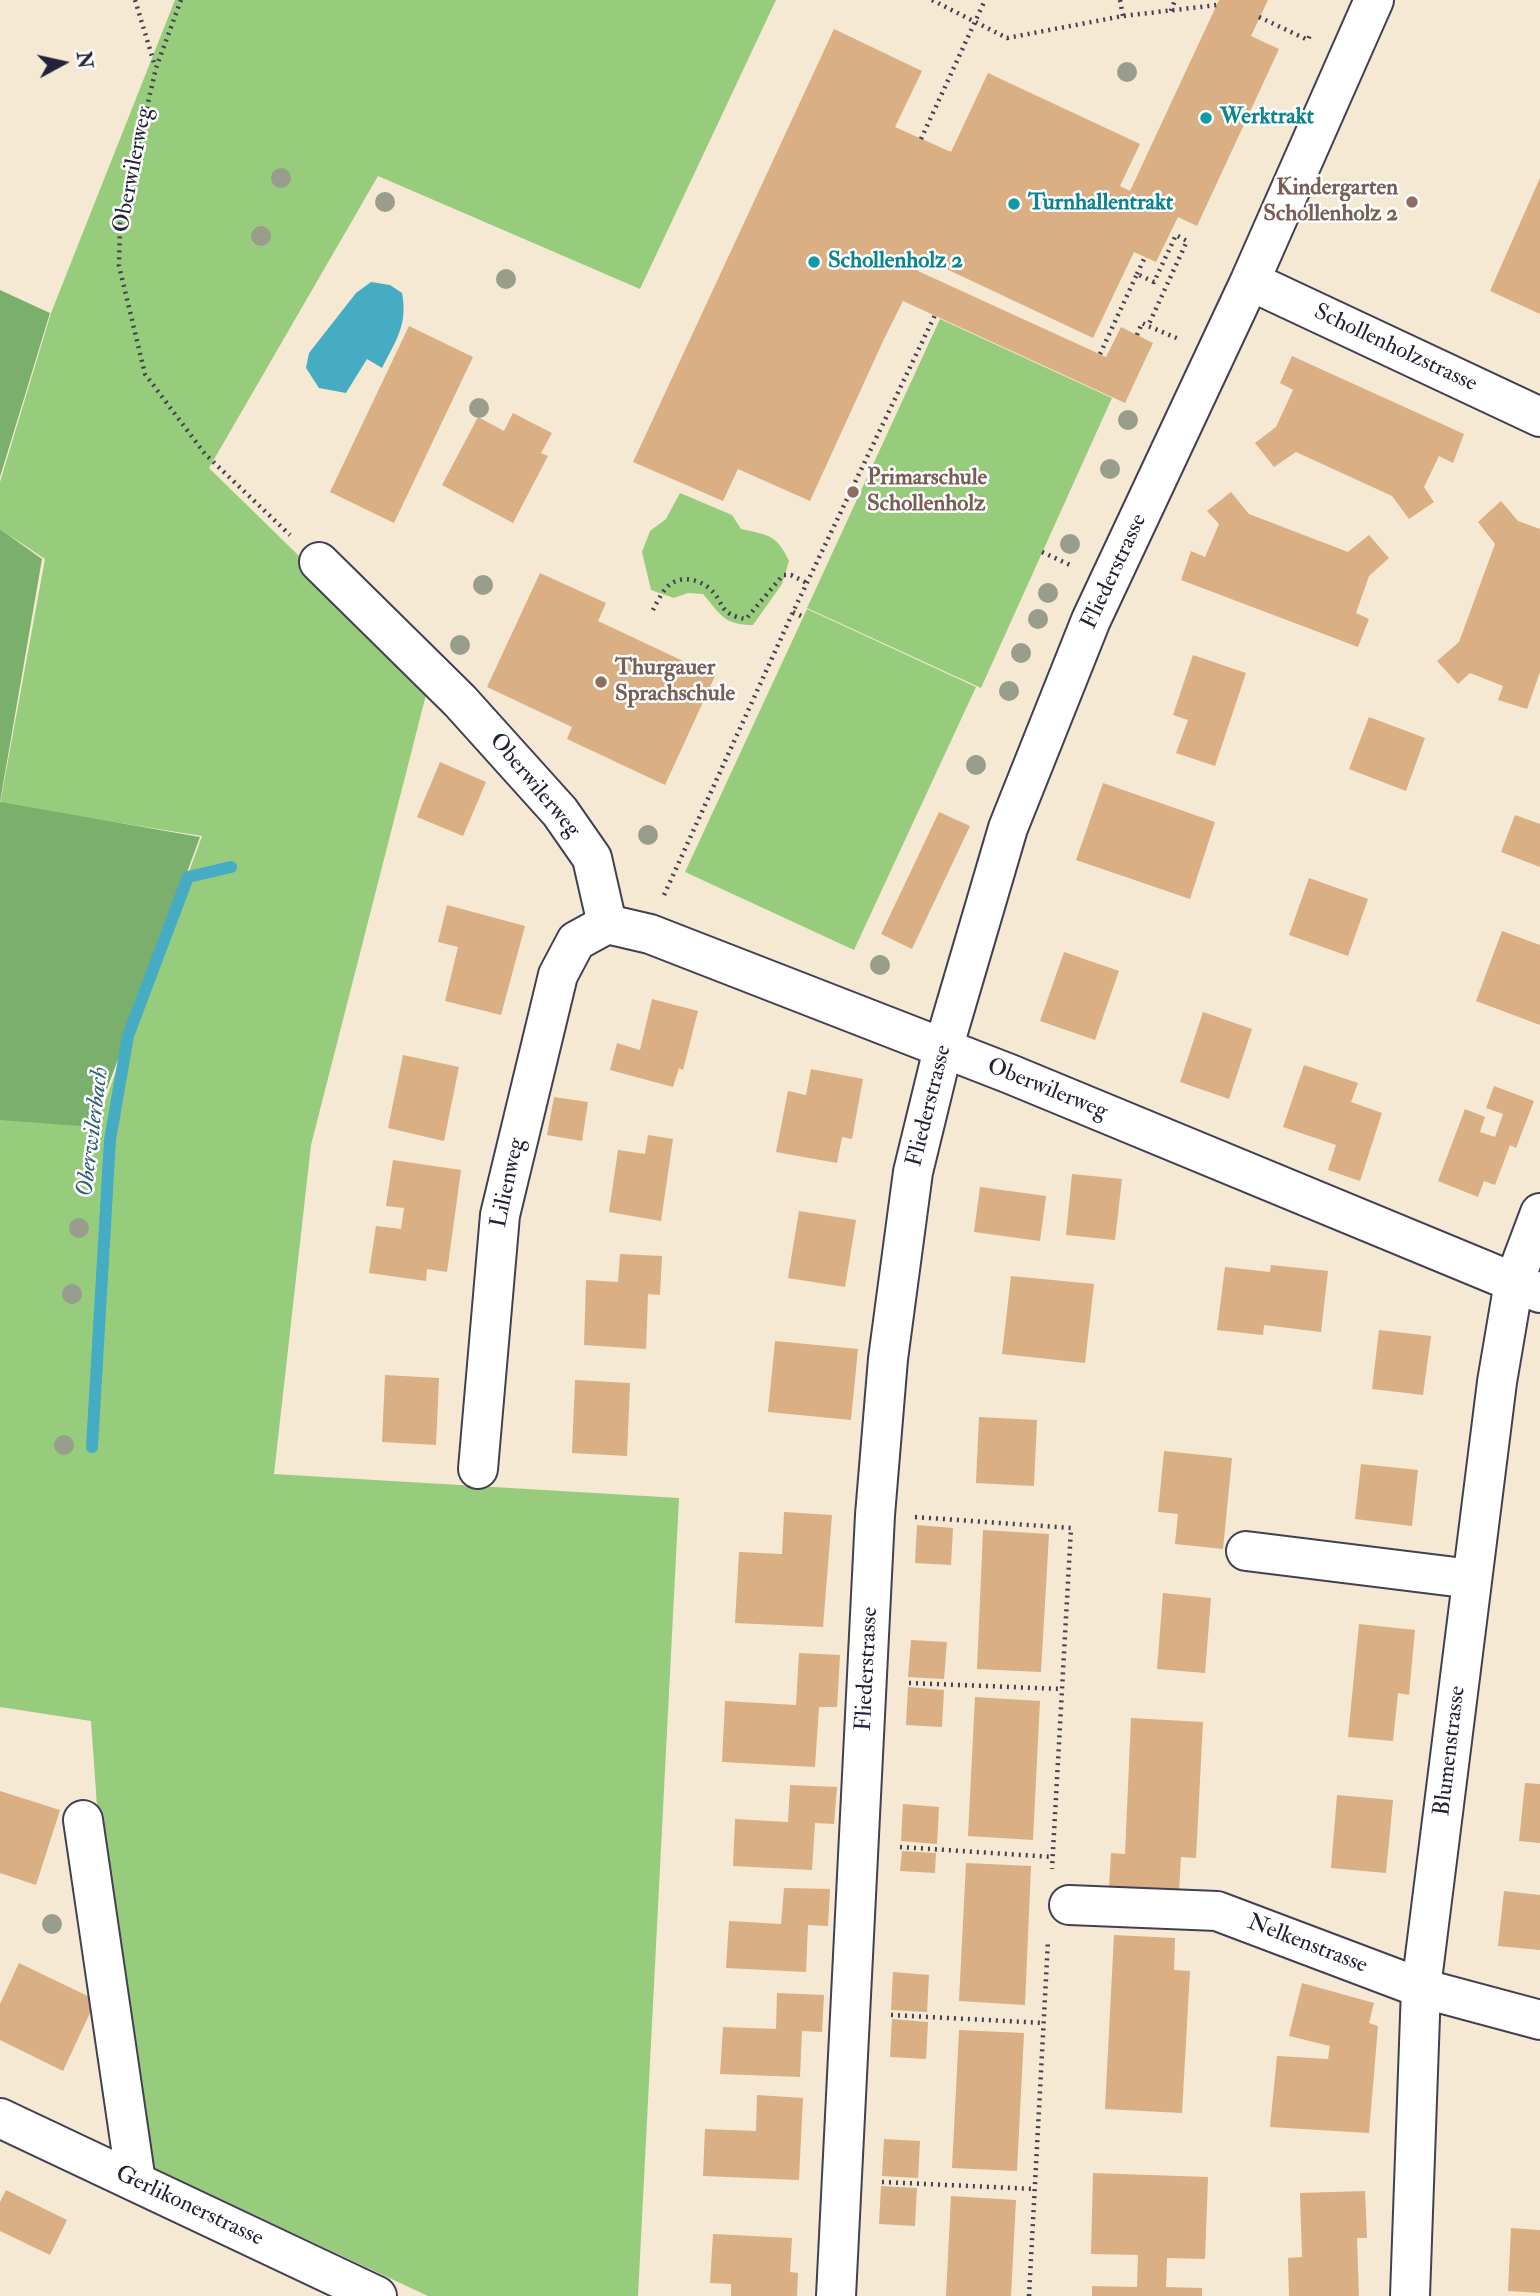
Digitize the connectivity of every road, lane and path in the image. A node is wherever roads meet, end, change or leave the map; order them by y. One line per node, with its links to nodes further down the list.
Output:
1 (135, 0): 14 (path)
2 (181, 0): 14 (path, Oberwilerweg)
3 (932, 0): 12 (path)
4 (985, 0): 12 (path)
5 (1120, 0): 10 (path)
6 (1175, 0): 9 (path)
7 (1374, 0): 18 (street, Fliederstrasse)
8 (1217, 5): 9 (path)
9 (1171, 10): 10 (path)
10 (1123, 16): 12 (path)
11 (1259, 17): 13 (path)
12 (974, 22): 15 (path)
13 (1311, 32)
14 (156, 68): 25 (path, Oberwilerweg)
15 (921, 139)
16 (1145, 257): 17 (path)
17 (1137, 274): 20 (path); 22 (path)
18 (1250, 281): 23 (street, Fliederstrasse); 24 (street, Schollenholzstrasse)
19 (935, 316): 26 (path)
20 (1149, 326): 21 (path); 23 (path)
21 (1137, 335)
22 (1100, 354)
23 (1216, 354): 32 (street, Fliederstrasse)
24 (1540, 417)
25 (319, 562): 30 (street, Oberwilerweg)
26 (807, 583): 27 (path); 28 (path)
27 (653, 610)
28 (793, 612): 29 (path); 31 (path)
29 (803, 617)
30 (607, 924): 31 (street, Oberwilerweg); 35 (street, Lilienweg)
31 (650, 934): 32 (street, Oberwilerweg)
32 (943, 1049): 34 (street, Oberwilerweg); 36 (street, Fliederstrasse)
33 (1540, 1213): 34 (street, Blumenstrasse)
34 (1527, 1287): 38 (street, Blumenstrasse)
35 (478, 1469)
36 (875, 1515): 39 (street, Fliederstrasse); 40 (path)
37 (1246, 1551): 38 (street)
38 (1472, 1579): 45 (street, Blumenstrasse)
39 (867, 1681): 40 (path); 42 (street, Fliederstrasse)
40 (1062, 1689): 43 (path)
41 (83, 1820): 51 (street)
42 (859, 1845): 43 (path); 46 (street, Fliederstrasse)
43 (1053, 1857): 44 (path)
44 (1056, 1905): 45 (street, Nelkenstrasse); 48 (path)
45 (1421, 1988): 47 (street, Nelkenstrasse); 56 (street, Blumenstrasse)
46 (850, 2013): 48 (path); 50 (street, Fliederstrasse)
47 (1540, 2020)
48 (1044, 2023): 52 (path)
49 (0, 2118): 51 (street, Gerlikonerstrasse)
50 (842, 2180): 52 (path); 54 (street, Fliederstrasse)
51 (136, 2182): 53 (street, Gerlikonerstrasse)
52 (1035, 2189): 55 (path)
53 (377, 2296)
54 (836, 2296)
55 (1029, 2296)
56 (1410, 2296)

